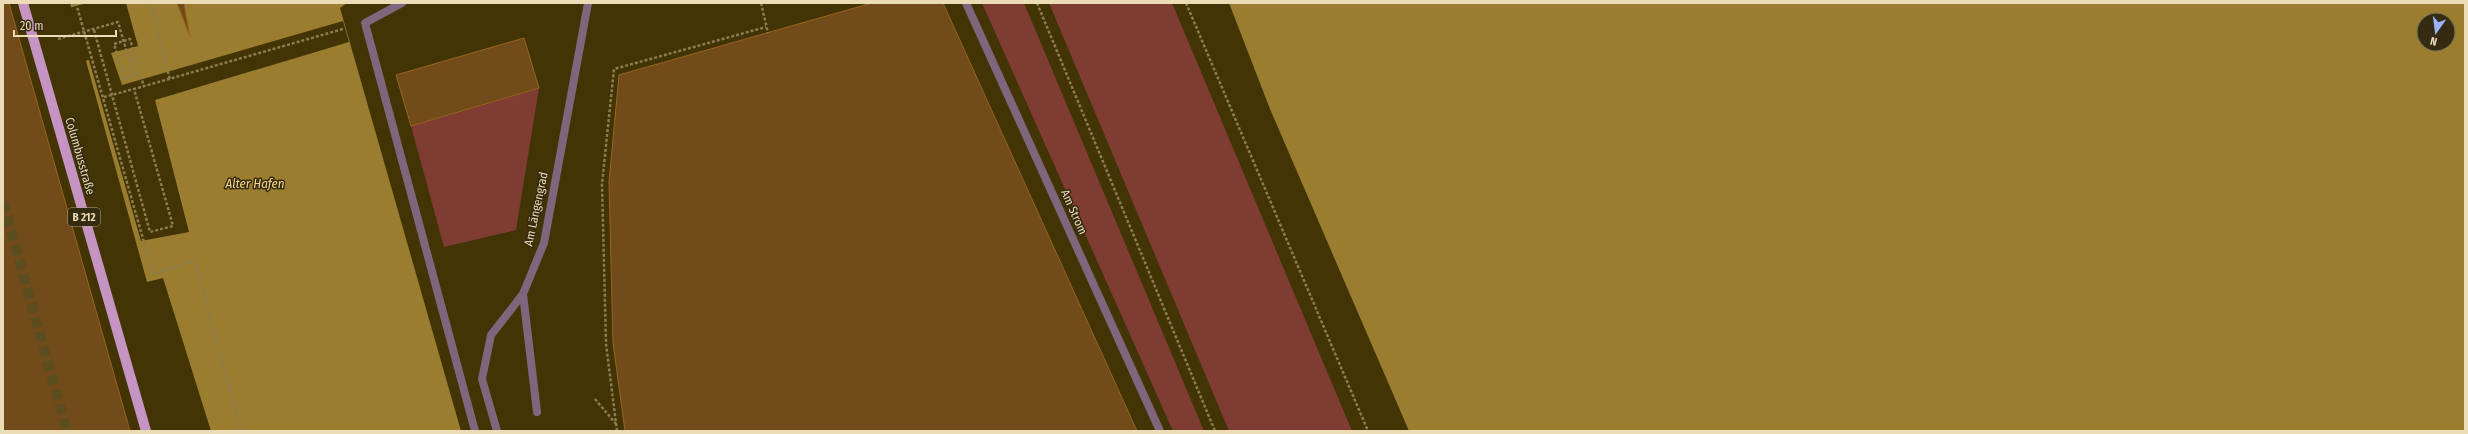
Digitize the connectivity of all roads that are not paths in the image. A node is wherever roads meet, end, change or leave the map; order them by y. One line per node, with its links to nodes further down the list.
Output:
1 (22, 3): 7 (main road, Columbusstraße / B 212)
2 (402, 3): 8 (street)
3 (588, 3): 5 (street, Am Längengrad)
4 (966, 3): 10 (street, Am Strom)
5 (523, 294): 6 (street); 9 (street, Am Längengrad)
6 (537, 412)
7 (146, 431)
8 (475, 431)
9 (497, 431)
10 (1160, 431)

